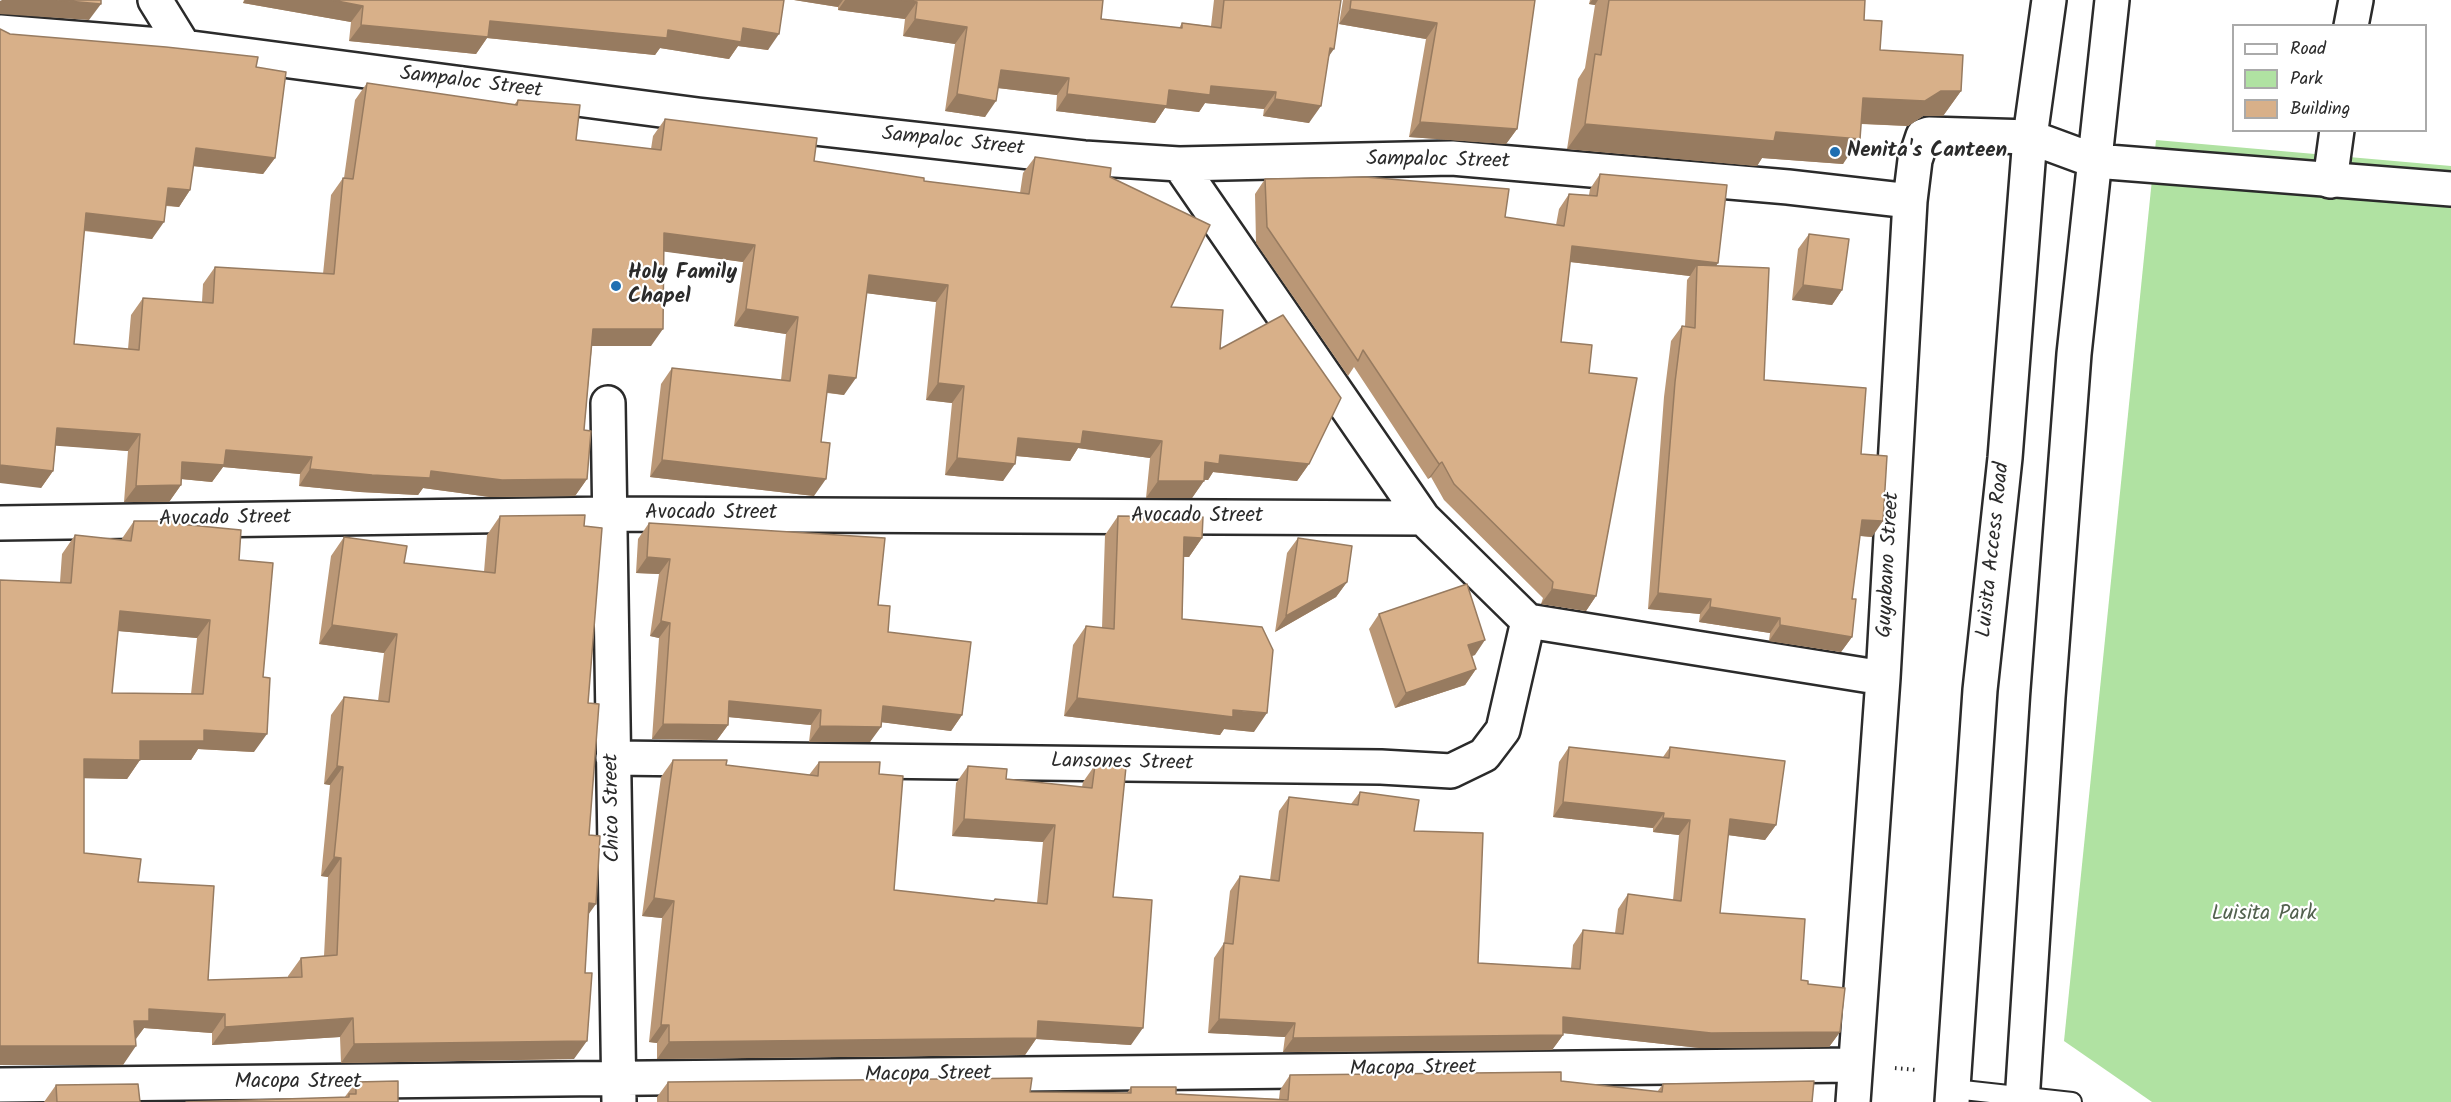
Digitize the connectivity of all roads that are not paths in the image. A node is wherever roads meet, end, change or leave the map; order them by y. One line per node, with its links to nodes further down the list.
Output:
1 (155, 0): 7 (street)
2 (2049, 0): 9 (street, Luisita Access Road)
3 (2112, 0): 10 (street)
4 (2356, 0): 5 (street)
5 (2351, 24)
6 (0, 32): 7 (street, Sampaloc Street)
7 (184, 47): 11 (street, Sampaloc Street)
8 (2337, 132): 12 (street)
9 (2030, 137): 10 (street); 14 (street, Guyabano Street); 24 (street, Luisita Access Road)
10 (2095, 161): 12 (street); 26 (street)
11 (1179, 164): 14 (street, Sampaloc Street); 17 (street)
12 (2330, 181): 13 (street)
13 (2451, 189)
14 (1910, 201): 20 (street, Guyabano Street)
15 (608, 404): 16 (street, Chico Street)
16 (609, 514): 17 (street, Avocado Street); 18 (street, Avocado Street); 21 (street, Chico Street)
17 (1423, 518): 19 (street)
18 (0, 523)
19 (1528, 621): 20 (street); 21 (street, Lansones Street)
20 (1883, 678): 22 (street, Guyabano Street)
21 (613, 758): 25 (street, Chico Street)
22 (1855, 1065): 25 (street, Macopa Street); 27 (street, Guyabano Street)
23 (0, 1085): 25 (street, Macopa Street)
24 (1954, 1088): 26 (lane)
25 (618, 1091)
26 (2022, 1098): 28 (lane)
27 (1853, 1102)
28 (2072, 1102)

